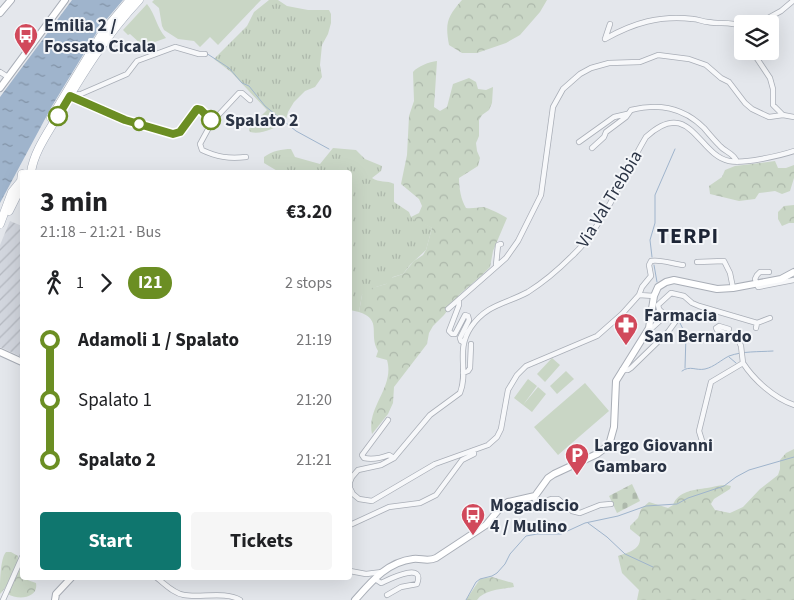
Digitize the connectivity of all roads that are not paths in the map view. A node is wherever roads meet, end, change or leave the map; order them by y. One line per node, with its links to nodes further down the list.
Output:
1 (11, 0): 6 (street)
2 (65, 0): 15 (street)
3 (130, 0): 28 (main road)
4 (139, 0): 17 (main road)
5 (794, 0): 7 (street)
6 (0, 14)
7 (775, 15)
8 (610, 24): 9 (street)
9 (734, 25)
10 (205, 54): 17 (street)
11 (592, 60): 13 (street)
12 (758, 60): 20 (street)
13 (592, 68): 20 (street); 35 (street)
14 (0, 72): 15 (street)
15 (8, 77): 16 (street)
16 (0, 88)
17 (70, 96): 22 (street); 29 (main road)
18 (250, 100): 22 (street)
19 (628, 114): 23 (street, Via Val Trebbia); 24 (street, Via Val Trebbia); 27 (street, Via Val Trebbia)
20 (784, 115): 21 (street)
21 (794, 117)
22 (212, 122): 26 (street)
23 (579, 142)
24 (592, 148)
25 (794, 151): 27 (street, Via Val Trebbia)
26 (246, 157)
27 (737, 162): 50 (street, Via Val Trebbia)
28 (27, 170)
29 (28, 170)
30 (20, 189): 31 (main road)
31 (2, 215): 32 (main road)
32 (0, 224)
33 (501, 244): 35 (street)
34 (698, 262): 41 (street)
35 (496, 265): 44 (street)
36 (683, 265): 42 (street)
37 (769, 272): 40 (street)
38 (794, 272): 40 (street)
39 (794, 280): 40 (street)
40 (756, 284): 41 (street)
41 (733, 288): 43 (street)
42 (639, 295): 43 (street); 60 (street)
43 (654, 296): 48 (street)
44 (459, 301): 45 (street); 50 (street)
45 (448, 310)
46 (770, 318): 48 (street)
47 (676, 321): 55 (street)
48 (649, 328): 55 (street)
49 (729, 329): 54 (street)
50 (464, 343): 56 (street, Via Val Trebbia)
51 (471, 344): 56 (street)
52 (0, 352): 53 (street)
53 (20, 361)
54 (743, 361): 57 (street); 59 (street)
55 (622, 370): 64 (street)
56 (463, 373): 61 (street, Via Val Trebbia)
57 (794, 405)
58 (388, 420): 61 (street)
59 (704, 444)
60 (474, 450): 63 (street); 66 (street)
61 (394, 458): 62 (street)
62 (352, 477)
63 (352, 491)
64 (533, 497): 65 (street); 69 (street)
65 (611, 504)
66 (352, 524)
67 (20, 562): 74 (street)
68 (352, 571): 69 (street)
69 (382, 572): 70 (street)
70 (375, 579): 73 (street); 77 (street)
71 (68, 580): 75 (street)
72 (159, 580): 76 (street)
73 (387, 595)
74 (3, 600)
75 (55, 600)
76 (240, 600)
77 (354, 600)

